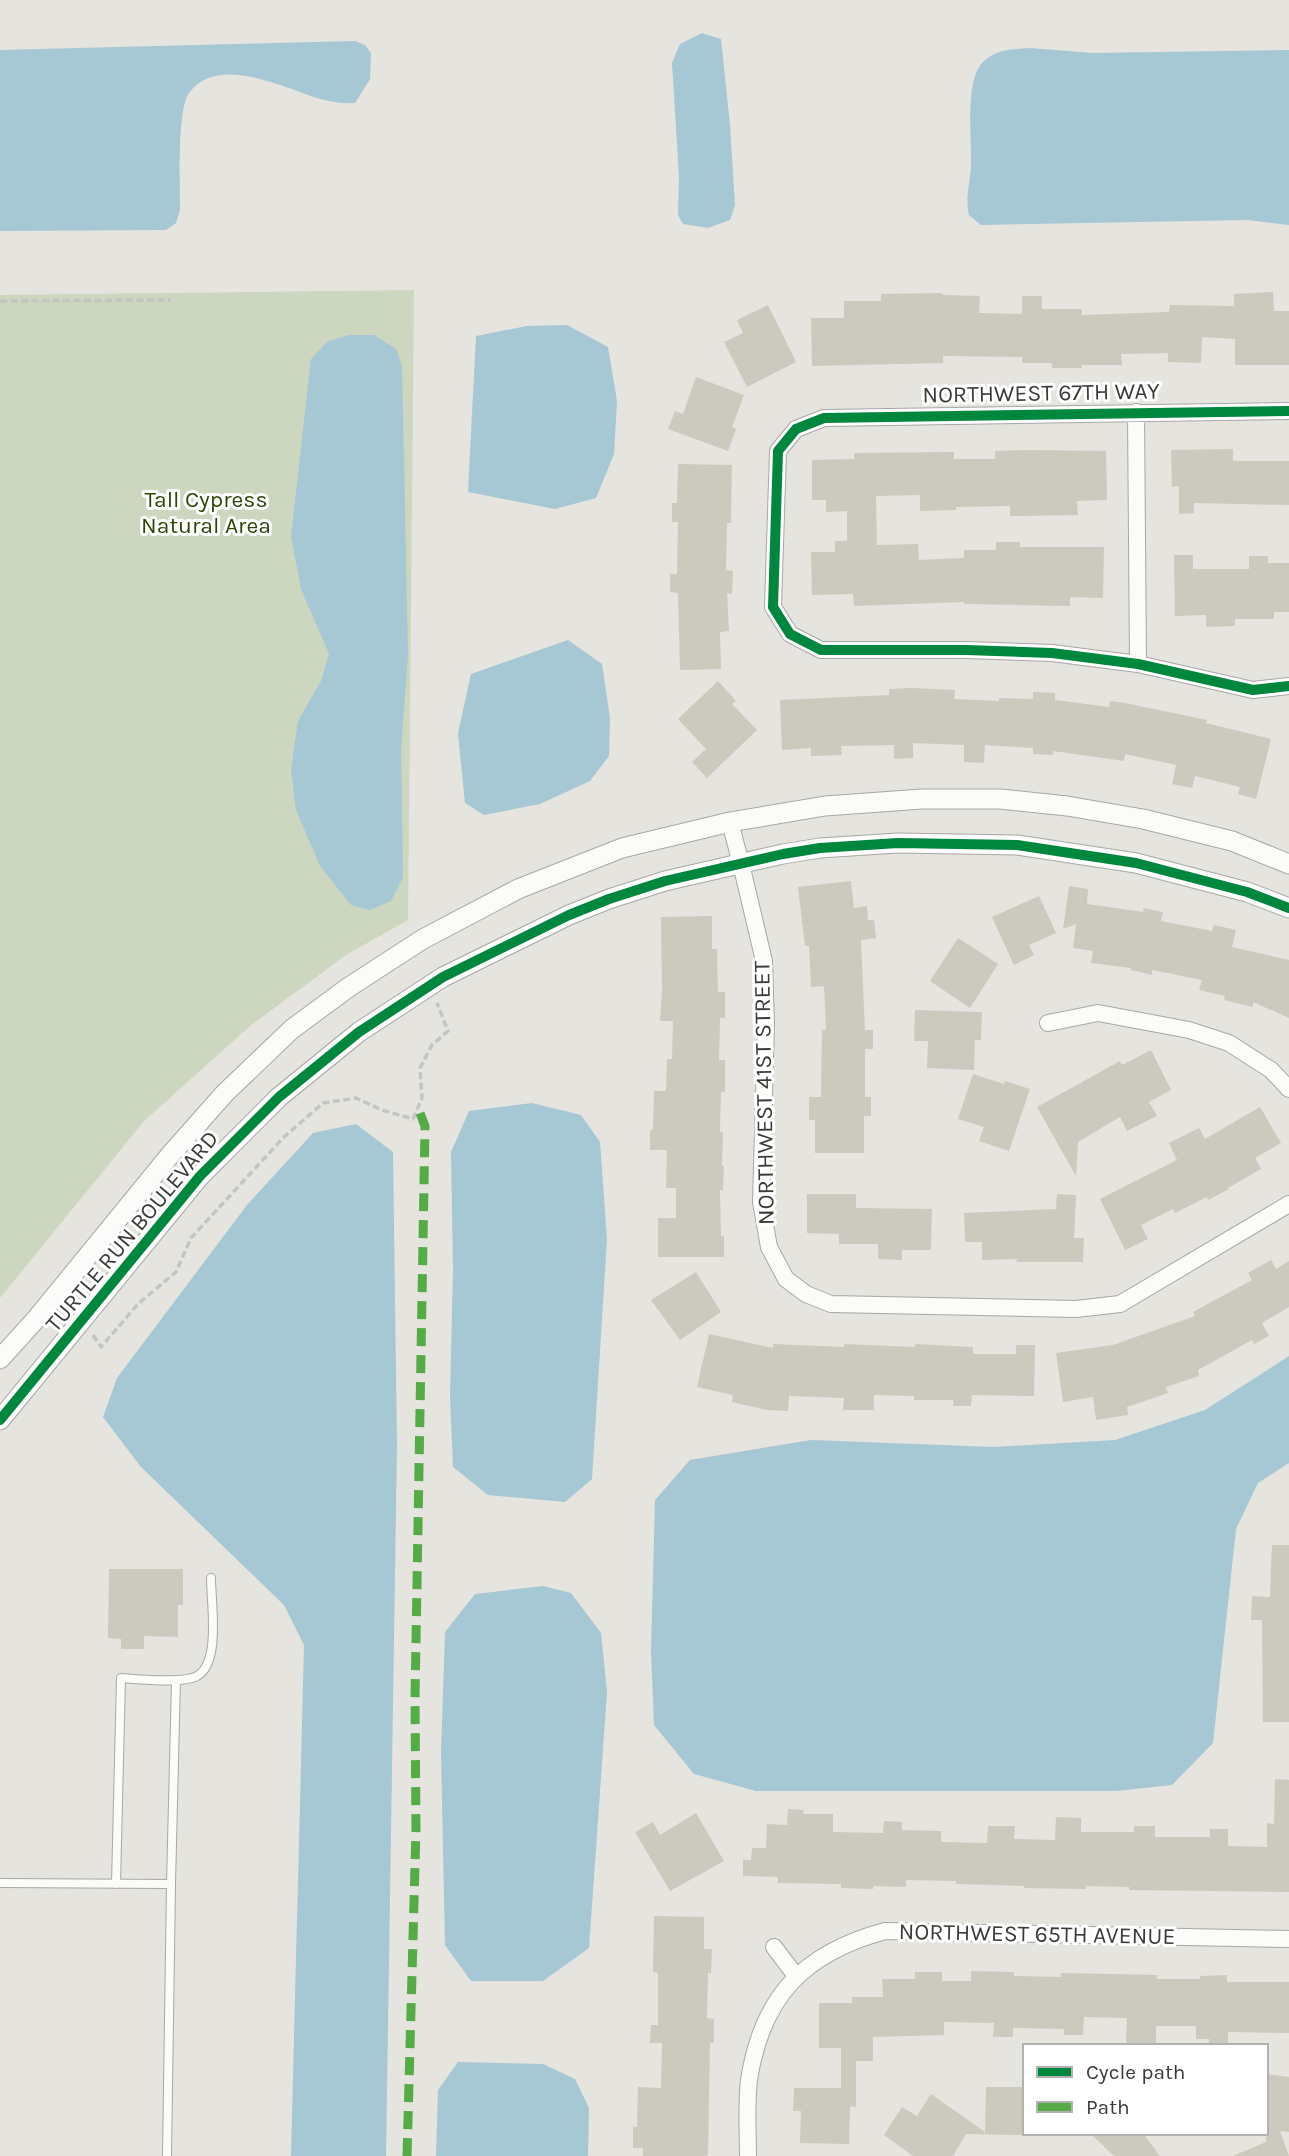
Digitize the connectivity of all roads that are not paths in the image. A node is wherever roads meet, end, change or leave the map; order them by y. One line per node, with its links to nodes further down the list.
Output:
1 (1289, 411): 2 (street, NORTHWEST 67TH WAY)
2 (1136, 412): 3 (street); 3 (street, NORTHWEST 67TH WAY)
3 (1138, 664): 4 (street)
4 (1289, 686)
5 (730, 822): 6 (street, NORTHWEST 41ST STREET); 7 (street, TURTLE RUN BOULEVARD); 12 (street, TURTLE RUN BOULEVARD)
6 (741, 864): 8 (street, TURTLE RUN BOULEVARD); 11 (street, NORTHWEST 41ST STREET); 13 (street, TURTLE RUN BOULEVARD)
7 (1289, 864)
8 (1289, 908)
9 (1048, 1023): 10 (street)
10 (1289, 1089)
11 (1289, 1204)
12 (0, 1359)
13 (0, 1420)
14 (211, 1578): 15 (lane)
15 (176, 1680): 17 (lane); 18 (lane)
16 (0, 1883): 17 (lane)
17 (116, 1884): 18 (lane)
18 (171, 1884): 22 (lane)
19 (1289, 1939): 21 (street, NORTHWEST 65TH AVENUE)
20 (774, 1947): 21 (street)
21 (796, 1976): 23 (street)
22 (167, 2156)
23 (748, 2156)

